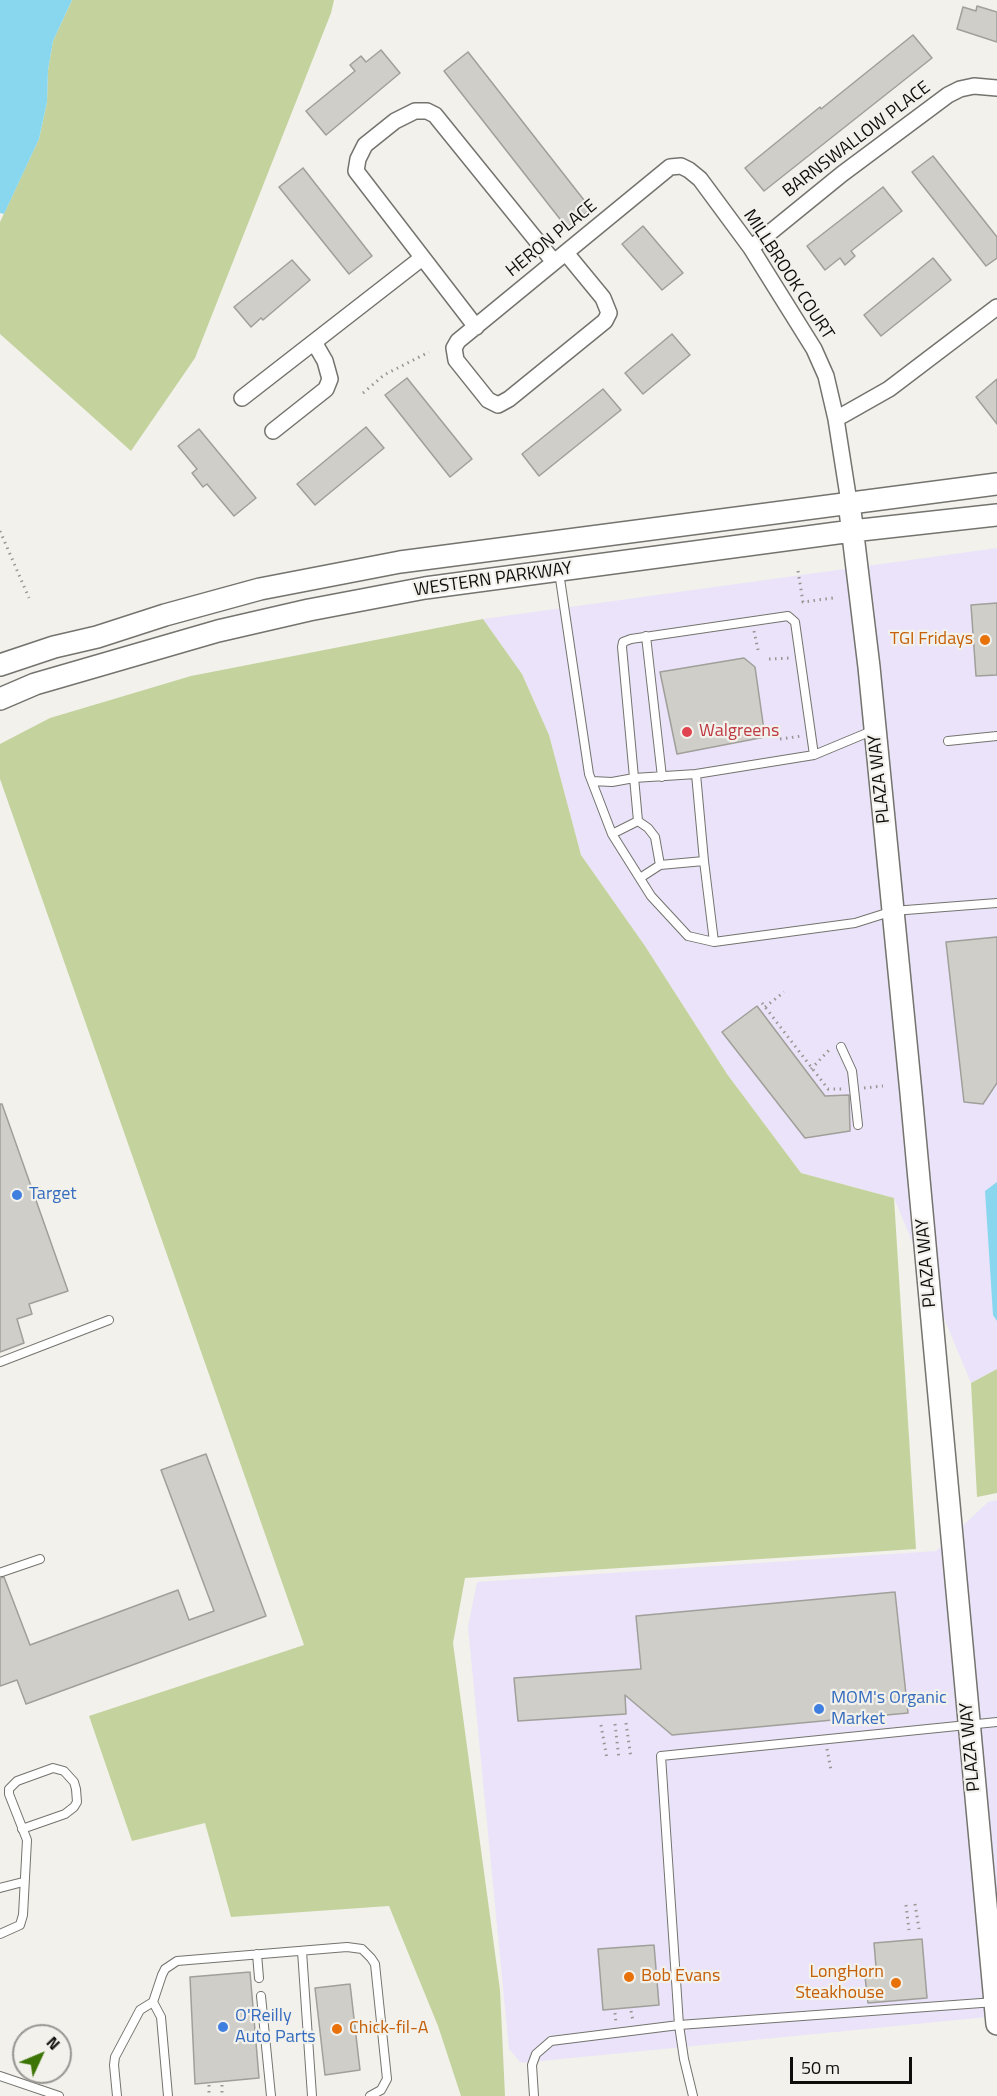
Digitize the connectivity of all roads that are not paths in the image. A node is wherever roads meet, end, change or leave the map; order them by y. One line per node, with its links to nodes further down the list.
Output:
1 (997, 88): 3 (street, BARNSWALLOW PLACE)
2 (670, 167): 3 (street, MILLBROOK COURT); 5 (street, HERON PLACE)
3 (751, 248): 10 (street, MILLBROOK COURT)
4 (422, 258): 5 (street); 7 (street); 8 (street)
5 (560, 258): 7 (street, HERON PLACE); 7 (street, HERON PLACE)
6 (997, 307): 10 (street)
7 (476, 327)
8 (314, 342): 9 (street); 11 (street)
9 (242, 398)
10 (836, 419): 13 (street, MILLBROOK COURT)
11 (273, 431)
12 (997, 483): 13 (main road, WESTERN PARKWAY)
13 (849, 502): 15 (main road, PLAZA WAY); 18 (main road, WESTERN PARKWAY)
14 (997, 515): 15 (main road, WESTERN PARKWAY)
15 (852, 531): 16 (main road, WESTERN PARKWAY); 20 (main road, PLAZA WAY)
16 (558, 570): 19 (main road, WESTERN PARKWAY); 27 (lane)
17 (646, 636): 23 (lane); 25 (lane); 26 (lane)
18 (0, 665)
19 (0, 699)
20 (875, 730): 23 (lane); 34 (main road, PLAZA WAY)
21 (997, 736): 22 (lane)
22 (948, 741)
23 (814, 755): 24 (lane)
24 (696, 774): 25 (lane); 30 (lane)
25 (662, 777): 26 (lane)
26 (634, 778): 27 (lane); 28 (lane)
27 (592, 781): 29 (lane)
28 (638, 821): 29 (lane); 31 (lane)
29 (612, 834): 32 (lane)
30 (704, 861): 31 (lane); 35 (lane)
31 (660, 864): 32 (lane)
32 (640, 878): 35 (lane)
33 (997, 903): 34 (lane)
34 (893, 911): 35 (lane); 43 (main road, PLAZA WAY)
35 (714, 942)
36 (837, 1046): 37 (lane)
37 (858, 1125)
38 (109, 1320): 39 (lane)
39 (0, 1362)
40 (40, 1559): 41 (lane)
41 (2, 1572)
42 (997, 1722): 43 (lane)
43 (969, 1726): 53 (main road, PLAZA WAY); 55 (lane)
44 (22, 1828): 44 (lane); 45 (lane)
45 (23, 1882): 46 (lane); 47 (lane)
46 (0, 1888)
47 (0, 1934)
48 (302, 1951): 49 (lane); 61 (lane); 62 (lane)
49 (257, 1954): 50 (lane); 52 (lane)
50 (259, 1977)
51 (261, 1996): 60 (lane)
52 (153, 2002): 58 (lane); 59 (lane)
53 (996, 2002): 54 (main road, PLAZA WAY); 55 (lane)
54 (997, 2024)
55 (679, 2025): 63 (lane); 64 (lane)
56 (0, 2076): 57 (lane)
57 (59, 2096)
58 (117, 2096)
59 (168, 2096)
60 (271, 2096)
61 (312, 2096)
62 (370, 2096)
63 (534, 2096)
64 (693, 2096)

